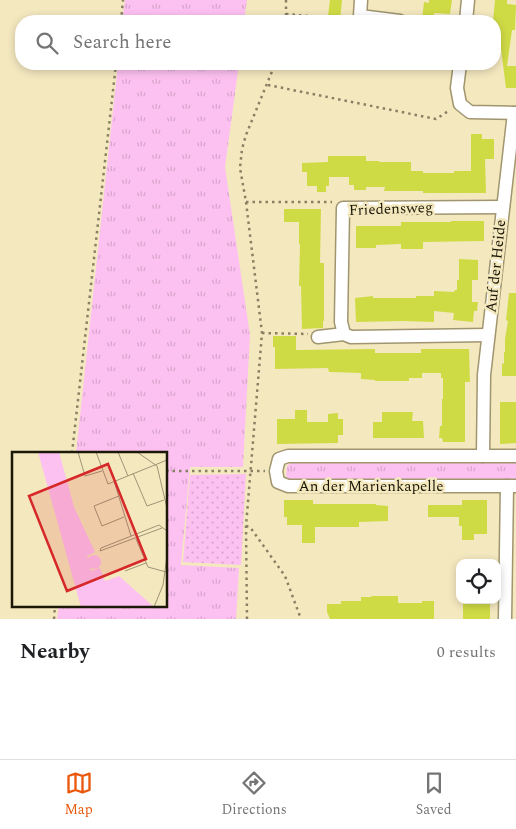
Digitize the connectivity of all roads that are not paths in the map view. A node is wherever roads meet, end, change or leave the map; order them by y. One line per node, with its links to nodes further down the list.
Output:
1 (361, 0): 3 (street)
2 (468, 0): 4 (street)
3 (360, 15)
4 (467, 15)
5 (459, 70): 6 (street, Auf der Heide)
6 (515, 113): 7 (street, Auf der Heide)
7 (503, 207): 8 (street, Friedensweg); 9 (street, Auf der Heide)
8 (344, 334): 9 (street); 10 (street)
9 (488, 335): 11 (street, Auf der Heide)
10 (318, 337)
11 (483, 456): 12 (street, An der Marienkapelle); 13 (street, An der Marienkapelle)
12 (516, 456)
13 (511, 486): 14 (street)
14 (505, 619)

